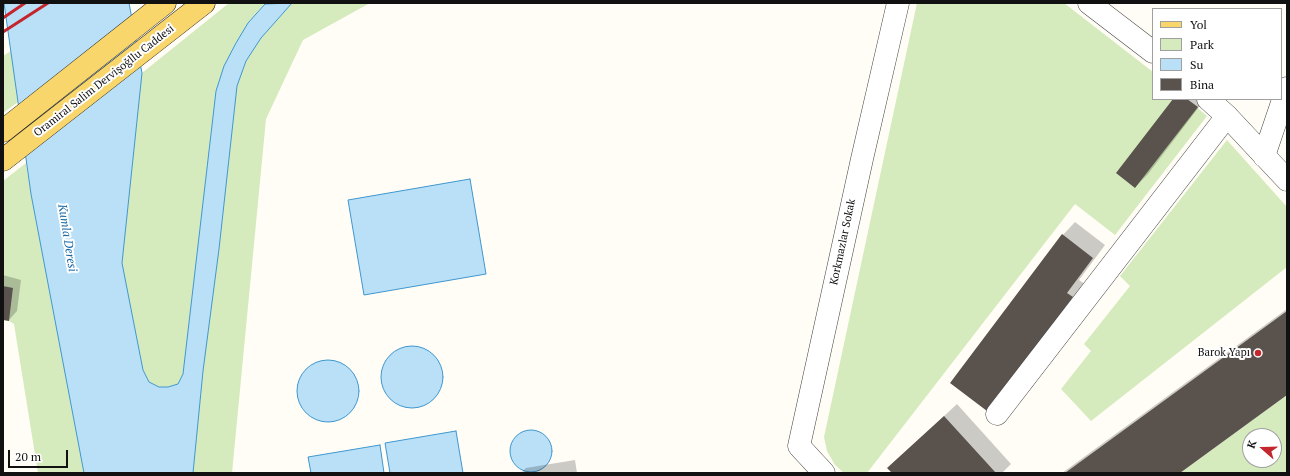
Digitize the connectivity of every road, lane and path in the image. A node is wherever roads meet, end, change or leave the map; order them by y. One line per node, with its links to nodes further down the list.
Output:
1 (165, 3): 9 (main road)
2 (204, 3): 11 (main road, Oramiral Salim Dervişoğllu Caddesi)
3 (898, 3): 14 (street, Korkmazlar Sokak)
4 (1090, 3): 5 (street)
5 (1152, 51)
6 (1287, 88): 10 (street)
7 (1209, 100): 8 (street)
8 (1227, 116): 10 (street); 13 (street)
9 (3, 131)
10 (1264, 156): 12 (street)
11 (3, 160)
12 (1287, 180)
13 (997, 414)
14 (824, 473)

